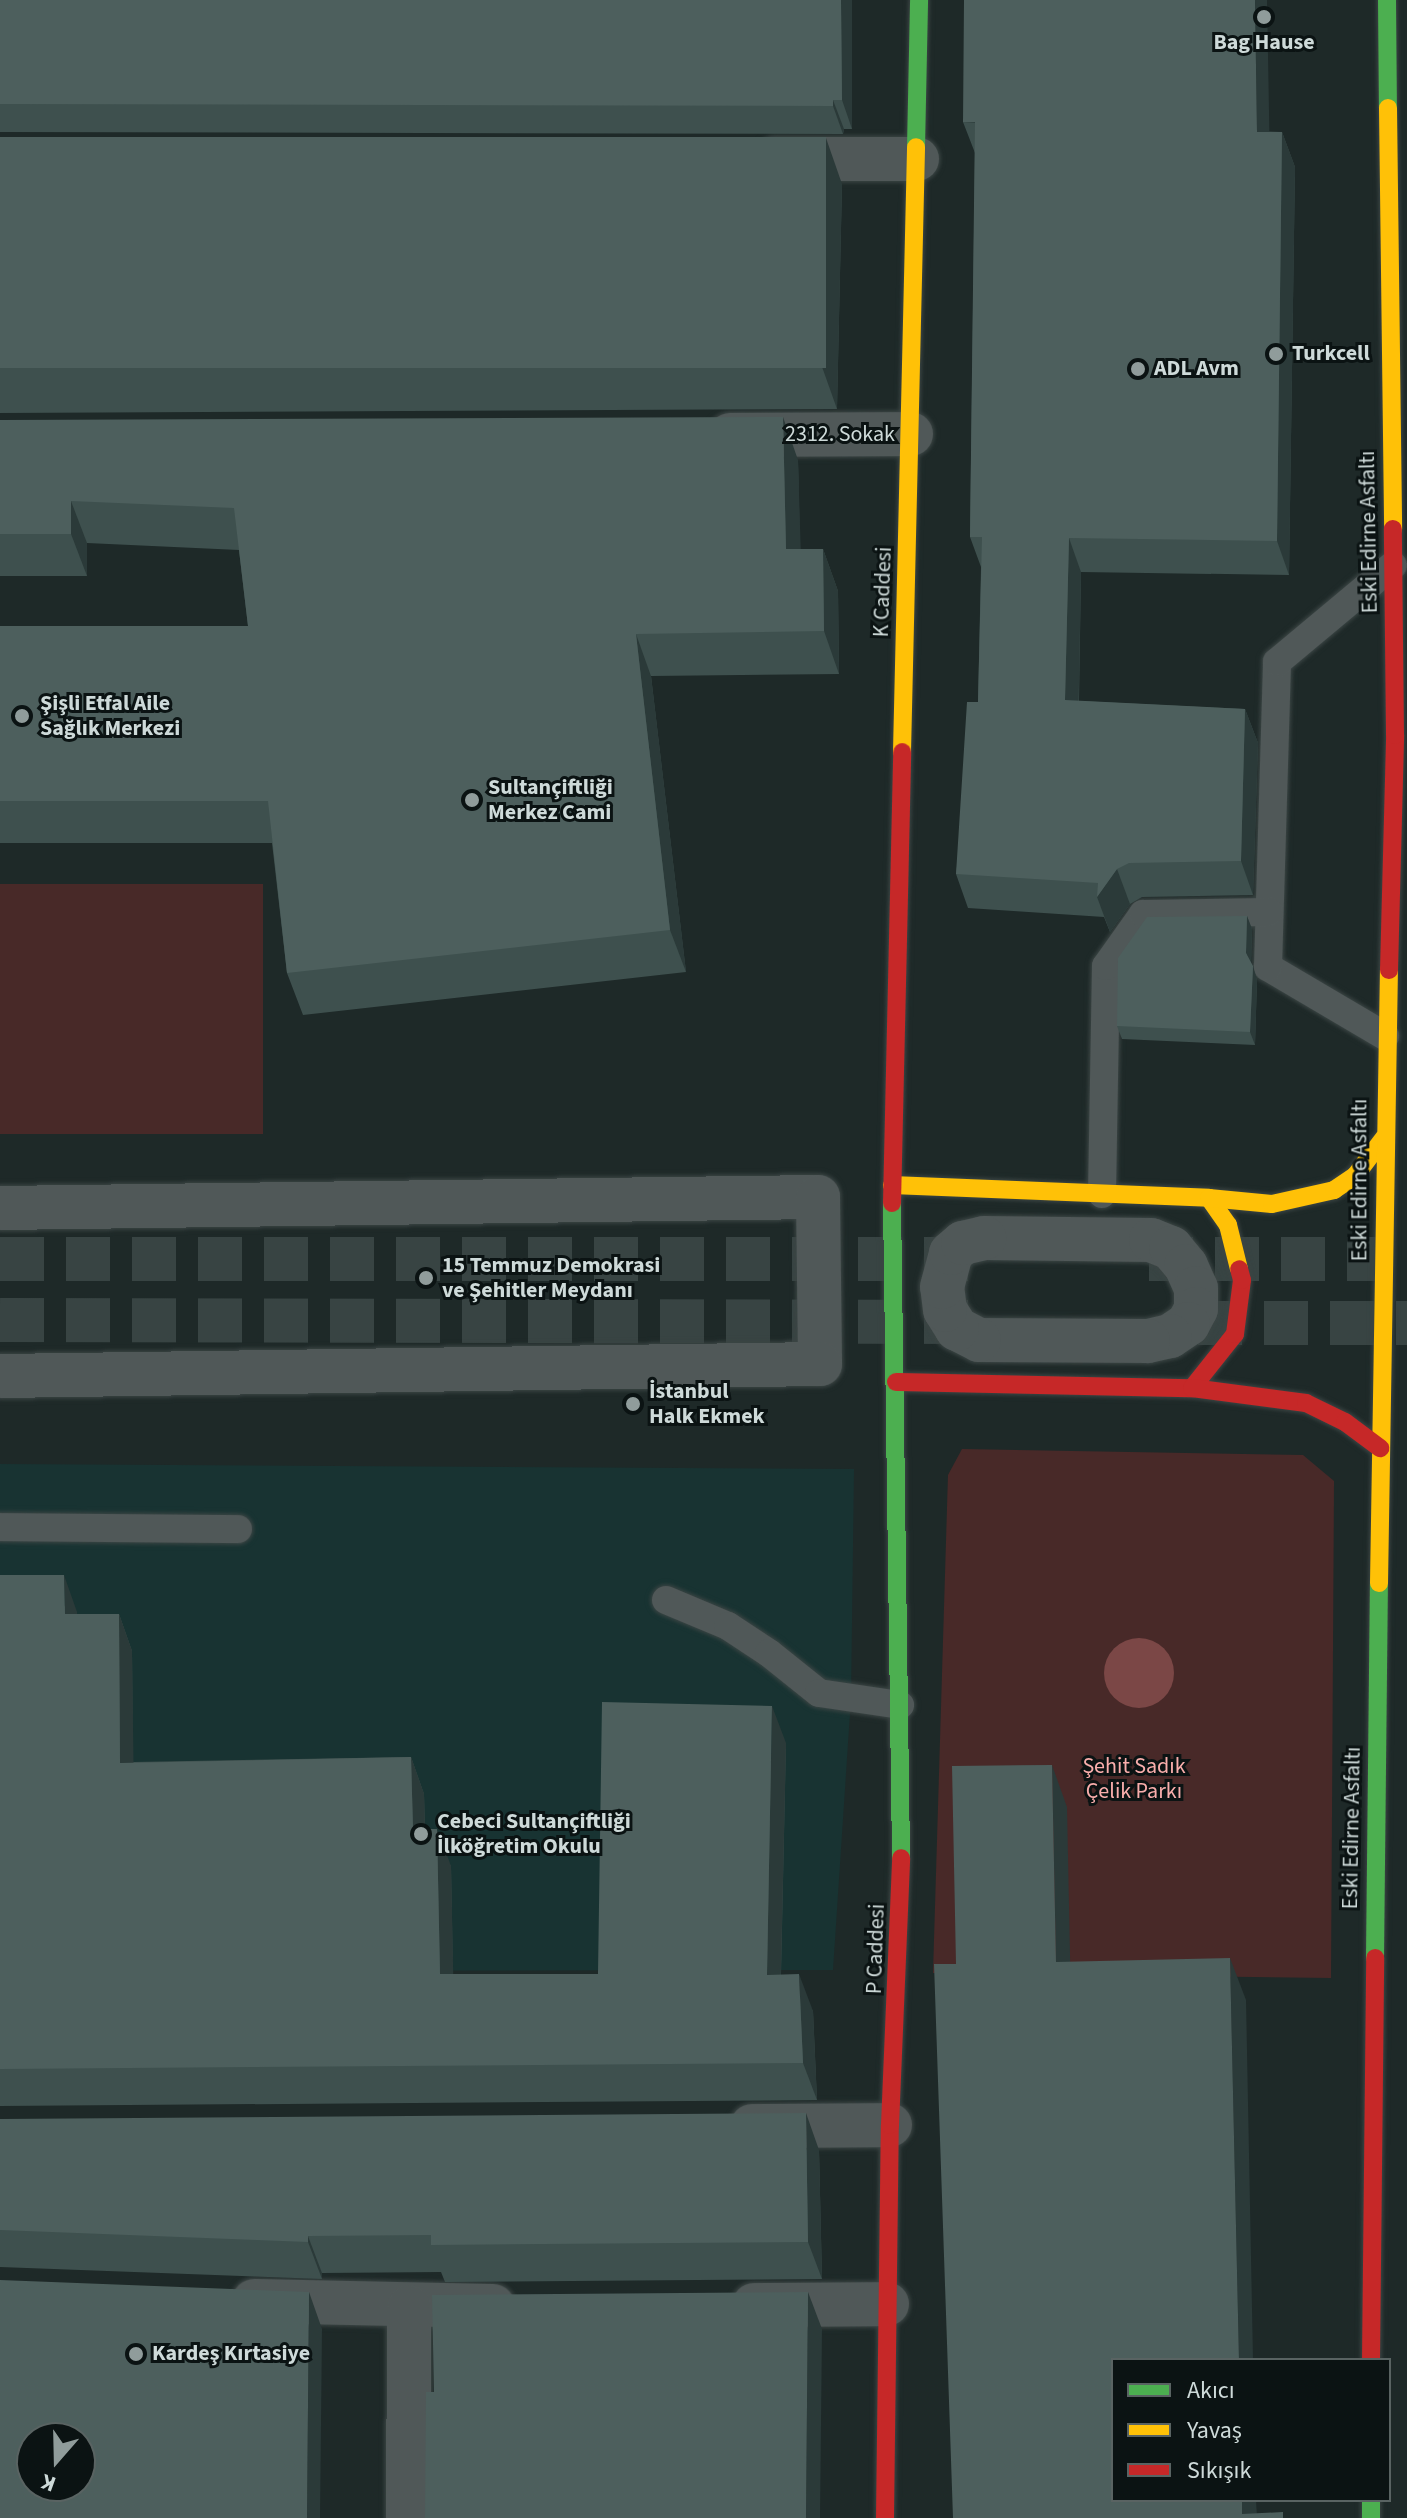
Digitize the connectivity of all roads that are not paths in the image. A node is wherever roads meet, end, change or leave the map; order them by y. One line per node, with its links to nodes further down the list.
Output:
1 (919, 0): 4 (street, K Caddesi)
2 (1387, 0): 7 (street, Eski Edirne Asfaltı)
3 (727, 159): 4 (street)
4 (917, 159): 5 (street, K Caddesi)
5 (911, 434): 6 (street, 2312. Sokak); 11 (street, K Caddesi)
6 (687, 435)
7 (1393, 565): 8 (lane); 9 (street, Eski Edirne Asfaltı)
8 (1269, 912): 9 (lane); 12 (lane)
9 (1385, 1036): 10 (street, Eski Edirne Asfaltı)
10 (1384, 1138): 13 (street); 19 (street, Eski Edirne Asfaltı)
11 (892, 1185): 12 (street); 17 (street, K Caddesi)
12 (1102, 1194): 13 (street)
13 (1209, 1198): 18 (street)
14 (0, 1208): 16 (street)
15 (1088, 1340): 15 (street)
16 (0, 1376)
17 (896, 1382): 18 (street); 23 (street, P Caddesi)
18 (1192, 1388): 19 (street)
19 (1380, 1448): 31 (street, Eski Edirne Asfaltı)
20 (0, 1527): 21 (lane)
21 (238, 1529)
22 (666, 1600): 23 (lane)
23 (900, 1705): 24 (street, P Caddesi)
24 (890, 2125): 25 (street); 27 (street, P Caddesi)
25 (715, 2126)
26 (220, 2300): 30 (street)
27 (887, 2304): 28 (street); 33 (street, P Caddesi)
28 (712, 2305)
29 (536, 2306): 30 (street)
30 (409, 2307): 32 (street)
31 (1371, 2358)
32 (408, 2518)
33 (885, 2518)

